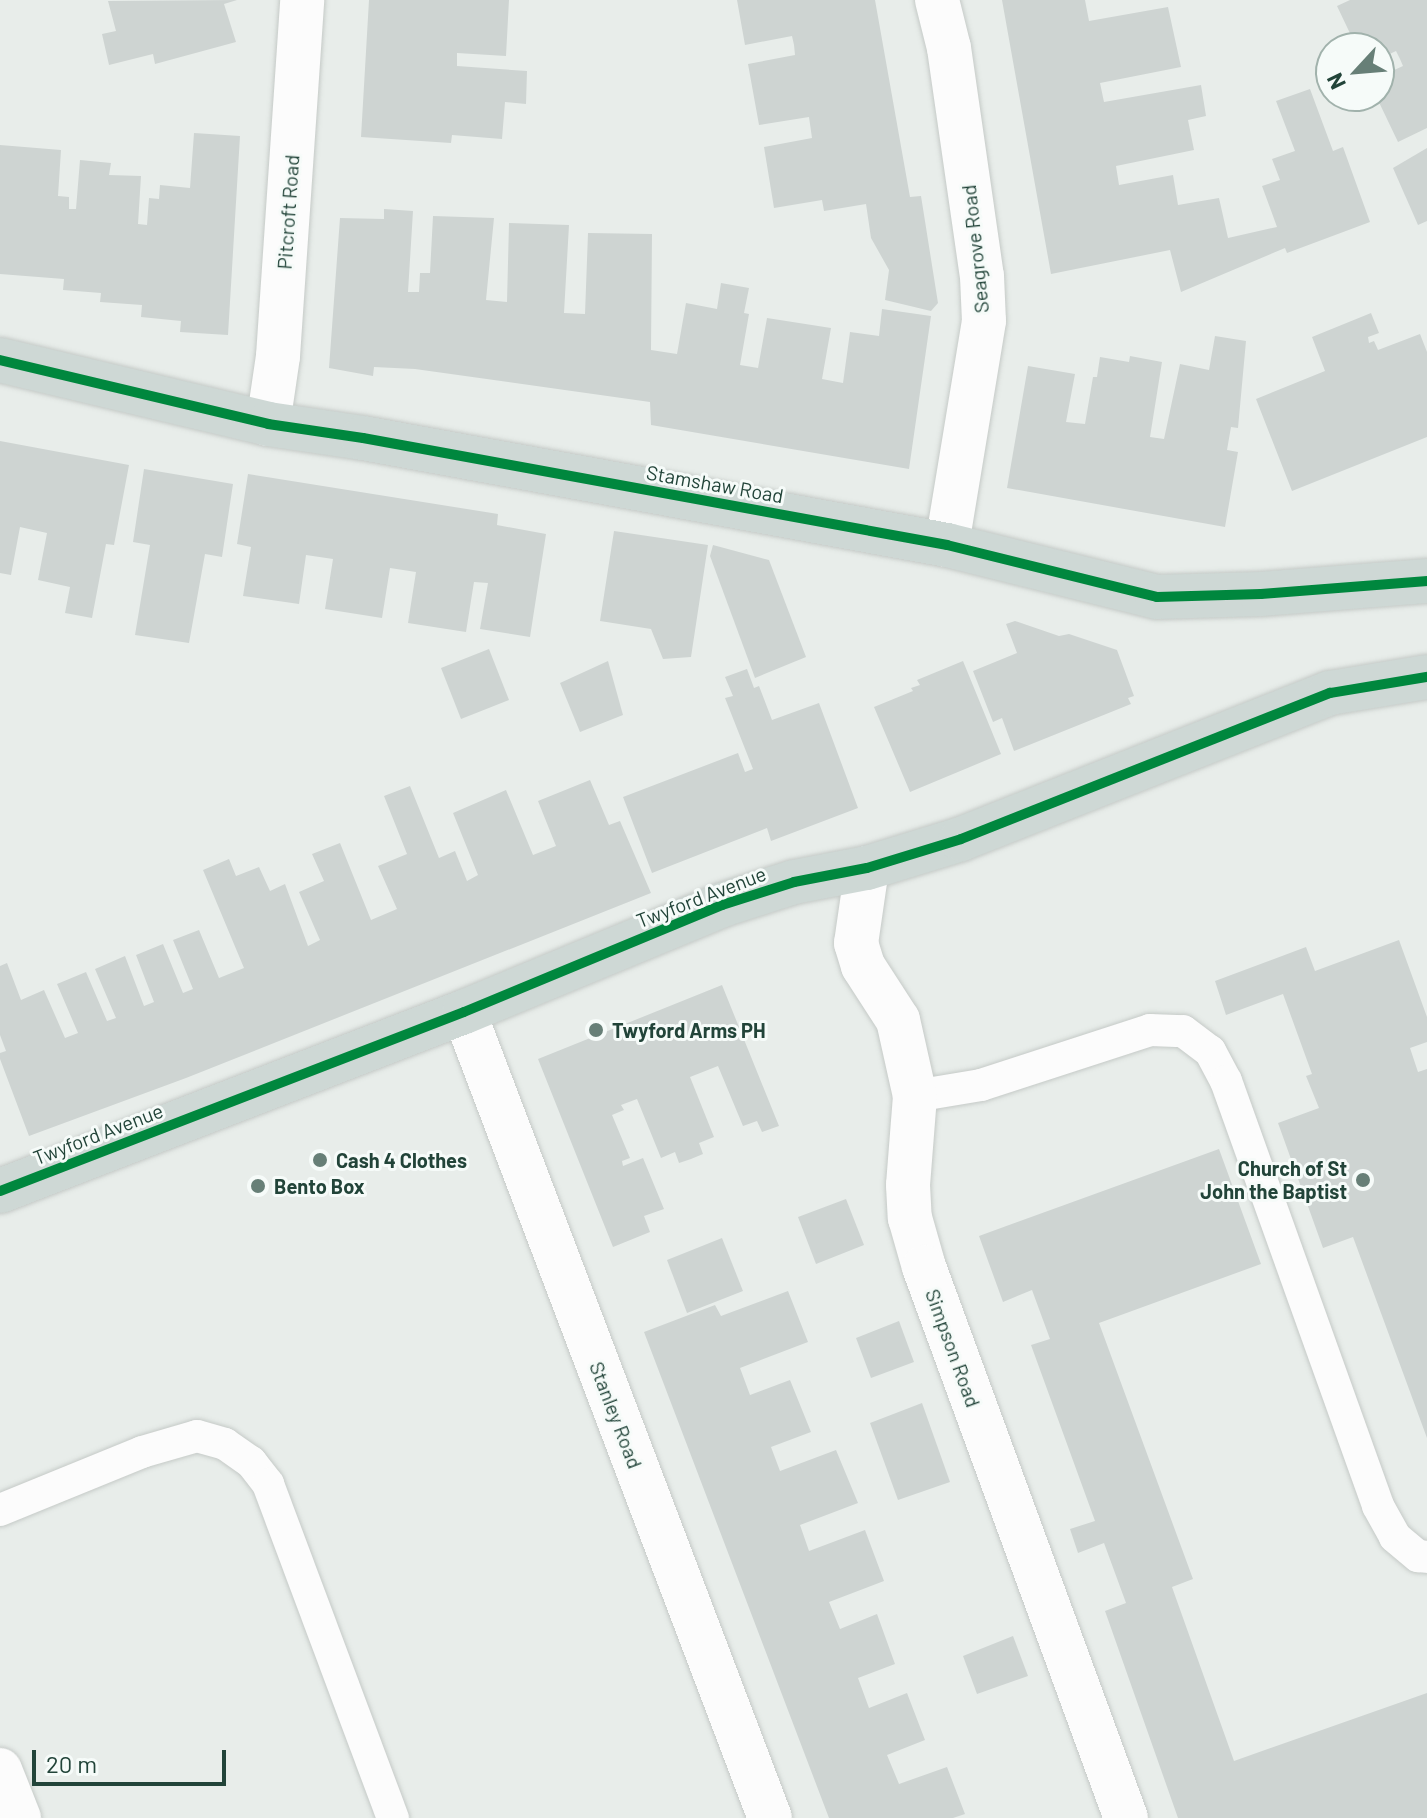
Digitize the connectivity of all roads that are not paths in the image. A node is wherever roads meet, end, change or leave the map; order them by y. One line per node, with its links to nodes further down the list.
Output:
1 (302, 0): 4 (street, Pitcroft Road)
2 (937, 0): 5 (street, Seagrove Road)
3 (0, 360): 4 (main road, Stamshaw Road)
4 (268, 424): 5 (main road, Stamshaw Road)
5 (947, 545): 6 (main road, Stamshaw Road)
6 (1427, 581)
7 (1427, 677): 8 (main road, Twyford Avenue)
8 (867, 868): 9 (main road, Twyford Avenue); 10 (street, Simpson Road)
9 (464, 1012): 11 (main road, Twyford Avenue); 17 (street, Stanley Road)
10 (915, 1096): 13 (lane); 18 (street, Simpson Road)
11 (0, 1191)
12 (0, 1510): 16 (lane)
13 (1427, 1557)
14 (0, 1770): 15 (street)
15 (19, 1818)
16 (393, 1818)
17 (770, 1818)
18 (1126, 1818)

